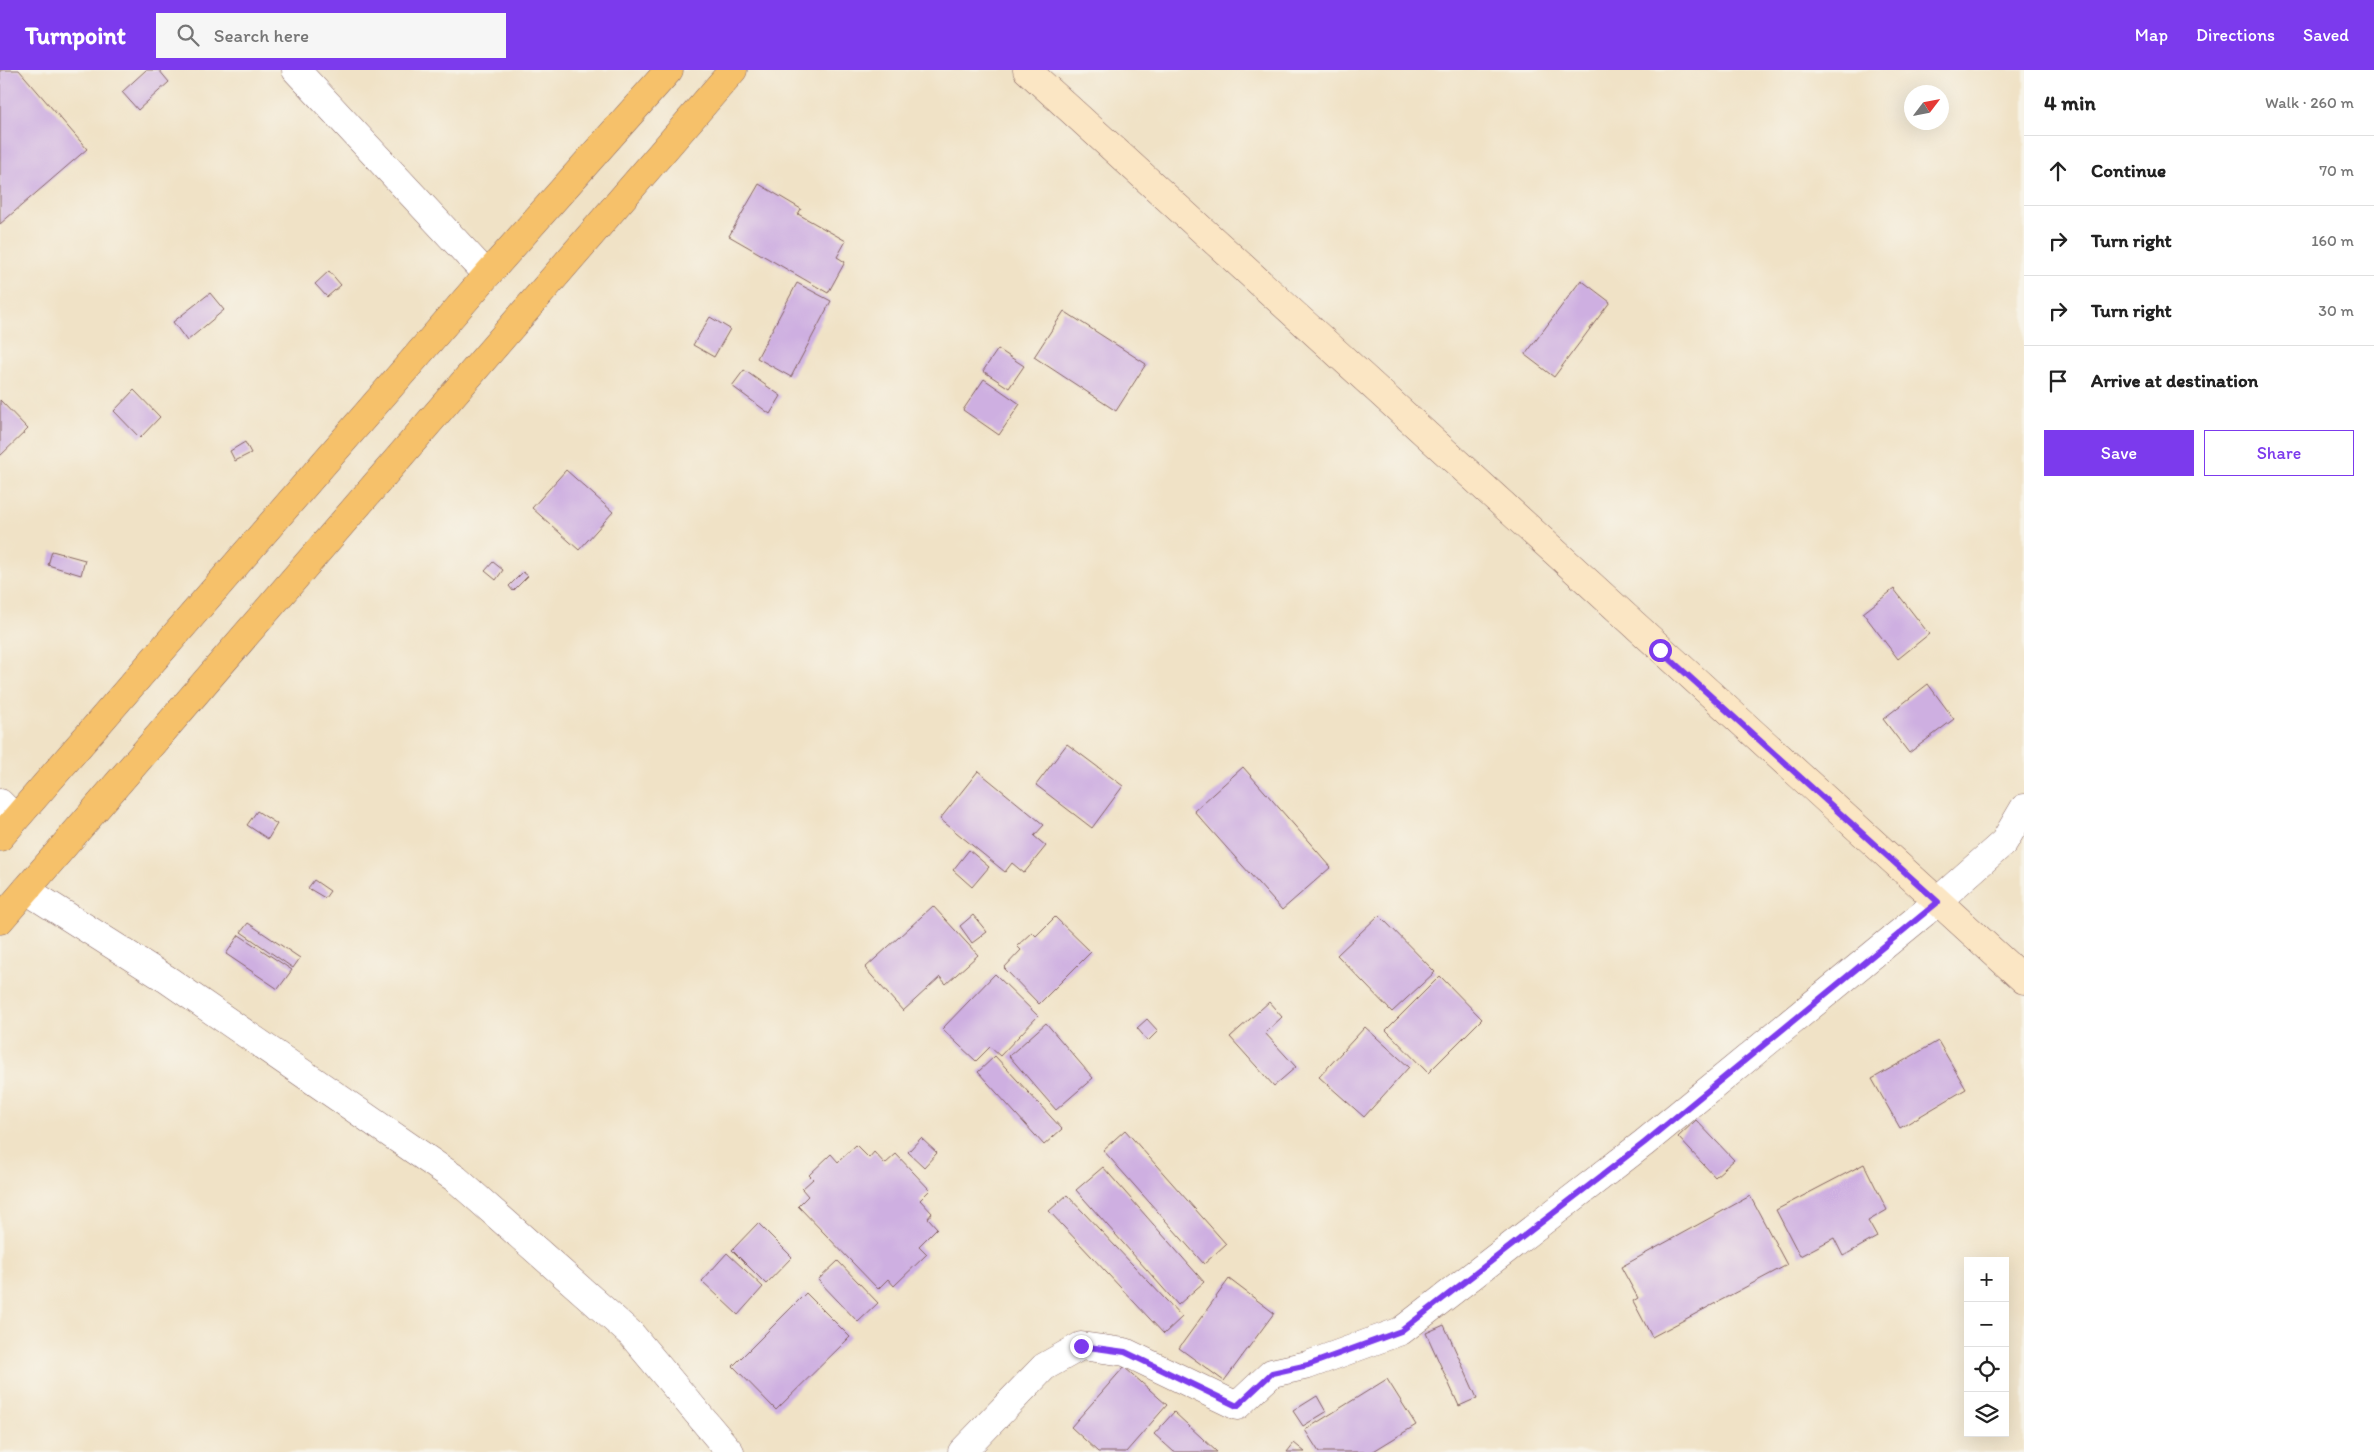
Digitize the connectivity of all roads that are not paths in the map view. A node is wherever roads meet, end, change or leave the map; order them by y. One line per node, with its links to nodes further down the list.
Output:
1 (296, 70): 5 (street)
2 (669, 70): 5 (main road)
3 (733, 70): 8 (main road)
4 (1027, 70): 9 (main road)
5 (487, 275): 7 (main road)
6 (2024, 808): 9 (street)
7 (5, 819)
8 (26, 890): 10 (main road); 12 (street)
9 (1938, 902): 11 (main road); 13 (street)
10 (0, 920)
11 (2024, 980)
12 (730, 1452)
13 (962, 1452)

